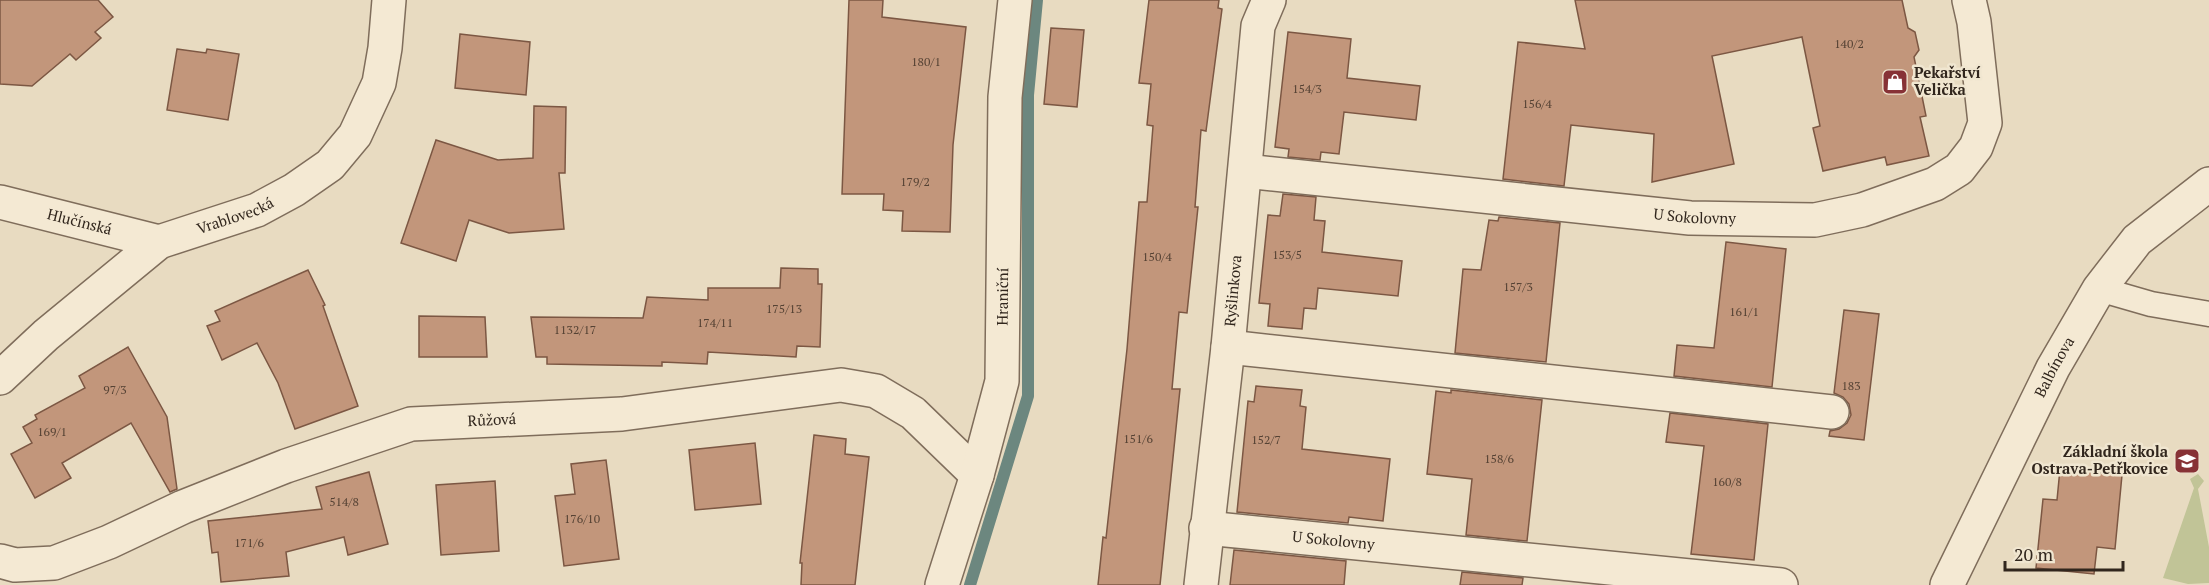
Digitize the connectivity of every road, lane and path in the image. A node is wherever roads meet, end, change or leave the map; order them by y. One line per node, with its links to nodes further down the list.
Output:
1 (389, 0): 8 (street, Vrablovecká)
2 (1015, 0): 14 (street, Hraniční)
3 (1269, 0): 5 (street, Ryšlinkova)
4 (1969, 0): 5 (street, U Sokolovny)
5 (1245, 171): 11 (street, Ryšlinkova)
6 (2209, 184): 9 (street, Balbínova)
7 (0, 202): 8 (street, Hlučínská)
8 (159, 242): 12 (street, Vrablovecká)
9 (2099, 289): 10 (lane); 20 (street, Balbínova)
10 (2209, 314)
11 (1228, 347): 13 (street); 15 (street, Ryšlinkova)
12 (0, 378)
13 (1832, 412)
14 (977, 475): 16 (street, Růžová); 17 (street, Hraniční)
15 (1206, 528): 18 (street, Ryšlinkova); 19 (street, U Sokolovny)
16 (0, 561)
17 (942, 585)
18 (1201, 585)
19 (1781, 585)
20 (1947, 585)

